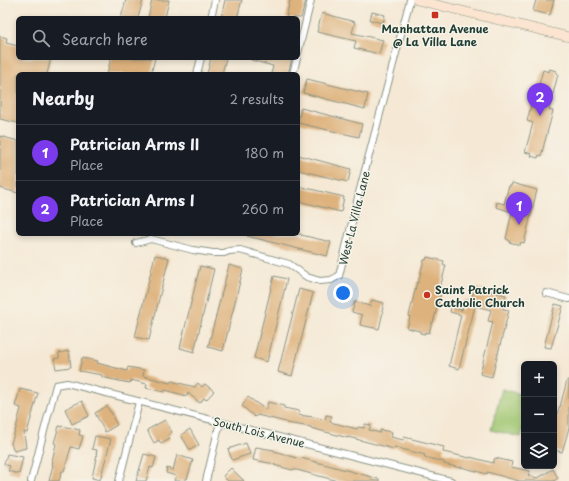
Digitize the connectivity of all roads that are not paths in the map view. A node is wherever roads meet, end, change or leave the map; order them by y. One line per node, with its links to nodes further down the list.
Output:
1 (215, 0): 5 (street)
2 (311, 0): 7 (street)
3 (410, 0): 12 (street, West La Villa Lane)
4 (417, 0): 6 (main road)
5 (211, 16)
6 (569, 37)
7 (300, 45)
8 (200, 60): 10 (street)
9 (296, 60): 11 (street)
10 (198, 72)
11 (294, 72)
12 (136, 243)
13 (546, 293): 14 (street)
14 (569, 299)
15 (140, 402): 16 (street, South Lois Avenue); 17 (street, South Lois Avenue); 18 (street)
16 (220, 422): 19 (street); 20 (street, South Lois Avenue)
17 (31, 481)
18 (119, 481)
19 (206, 481)
20 (452, 481)

